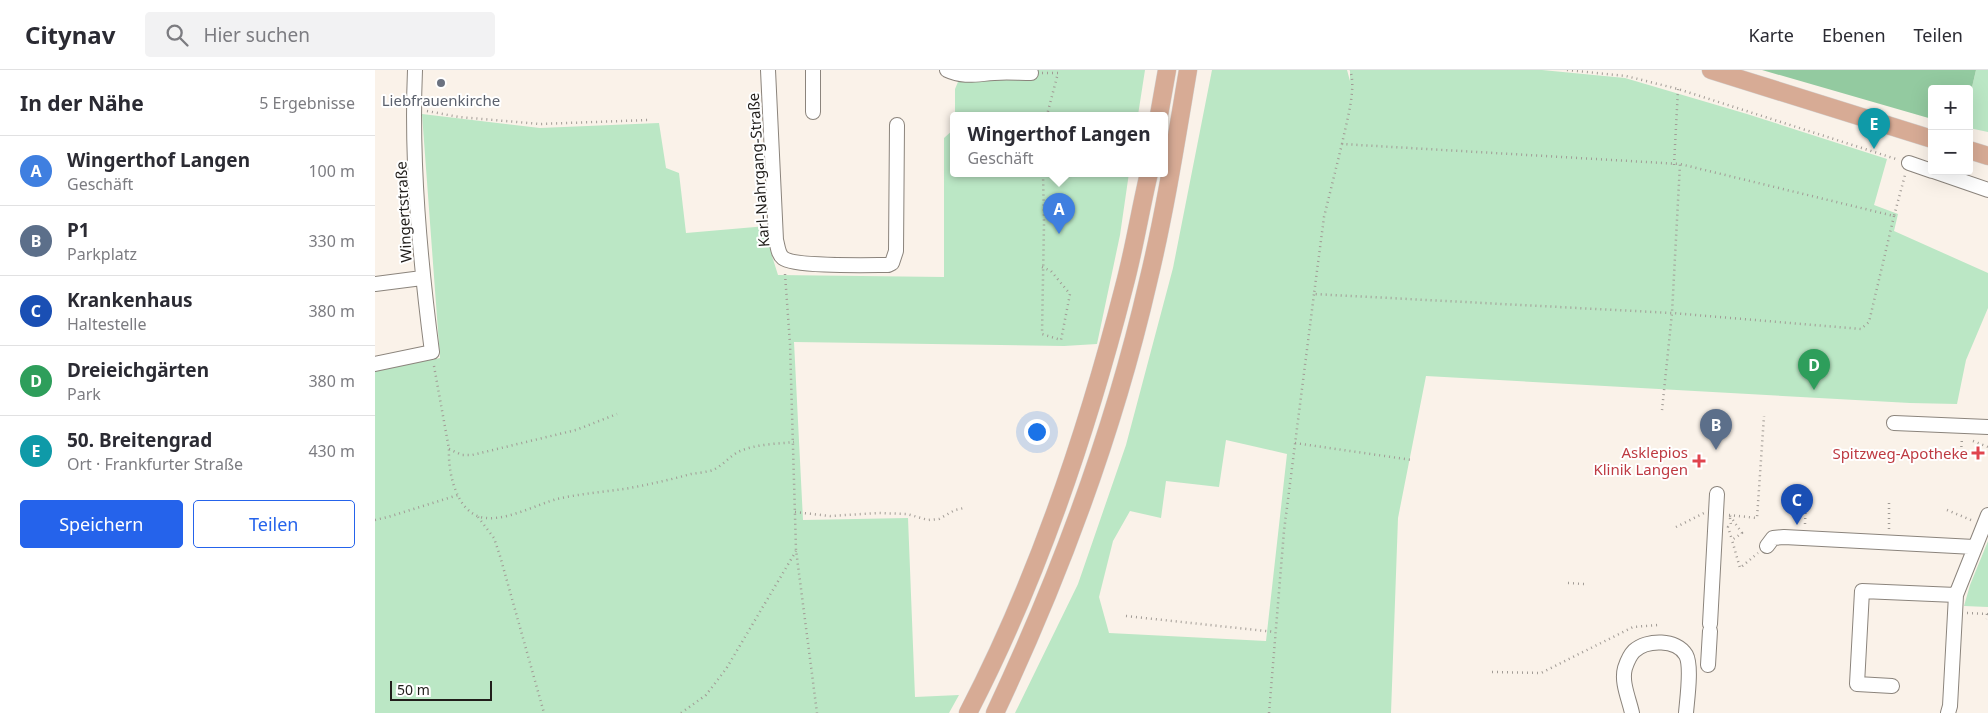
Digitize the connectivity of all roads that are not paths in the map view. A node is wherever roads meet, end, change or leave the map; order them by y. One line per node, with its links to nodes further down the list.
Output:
1 (415, 70): 20 (street, Wingertstraße)
2 (768, 70): 11 (street, Karl-Nahrgang-Straße)
3 (813, 70): 9 (street)
4 (947, 70): 8 (street)
5 (1167, 70): 10 (main road)
6 (1189, 70): 33 (main road)
7 (1711, 70): 12 (main road)
8 (1031, 73)
9 (813, 112)
10 (1160, 112)
11 (897, 125)
12 (1928, 138)
13 (1973, 151): 14 (main road)
14 (1988, 156)
15 (1909, 162): 16 (street)
16 (1928, 169)
17 (1945, 175): 19 (street)
18 (1148, 177): 32 (main road)
19 (1988, 190)
20 (422, 278): 21 (street); 22 (street, Wingertstraße)
21 (375, 284)
22 (375, 364)
23 (1894, 423): 24 (street)
24 (1988, 428)
25 (1717, 500): 30 (street)
26 (1986, 520): 28 (street)
27 (1767, 546): 28 (street)
28 (1975, 547): 29 (street)
29 (1956, 596): 31 (street); 36 (street)
30 (1708, 665)
31 (1892, 686)
32 (968, 713)
33 (995, 713)
34 (1632, 713): 35 (street)
35 (1686, 713)
36 (1948, 713)

